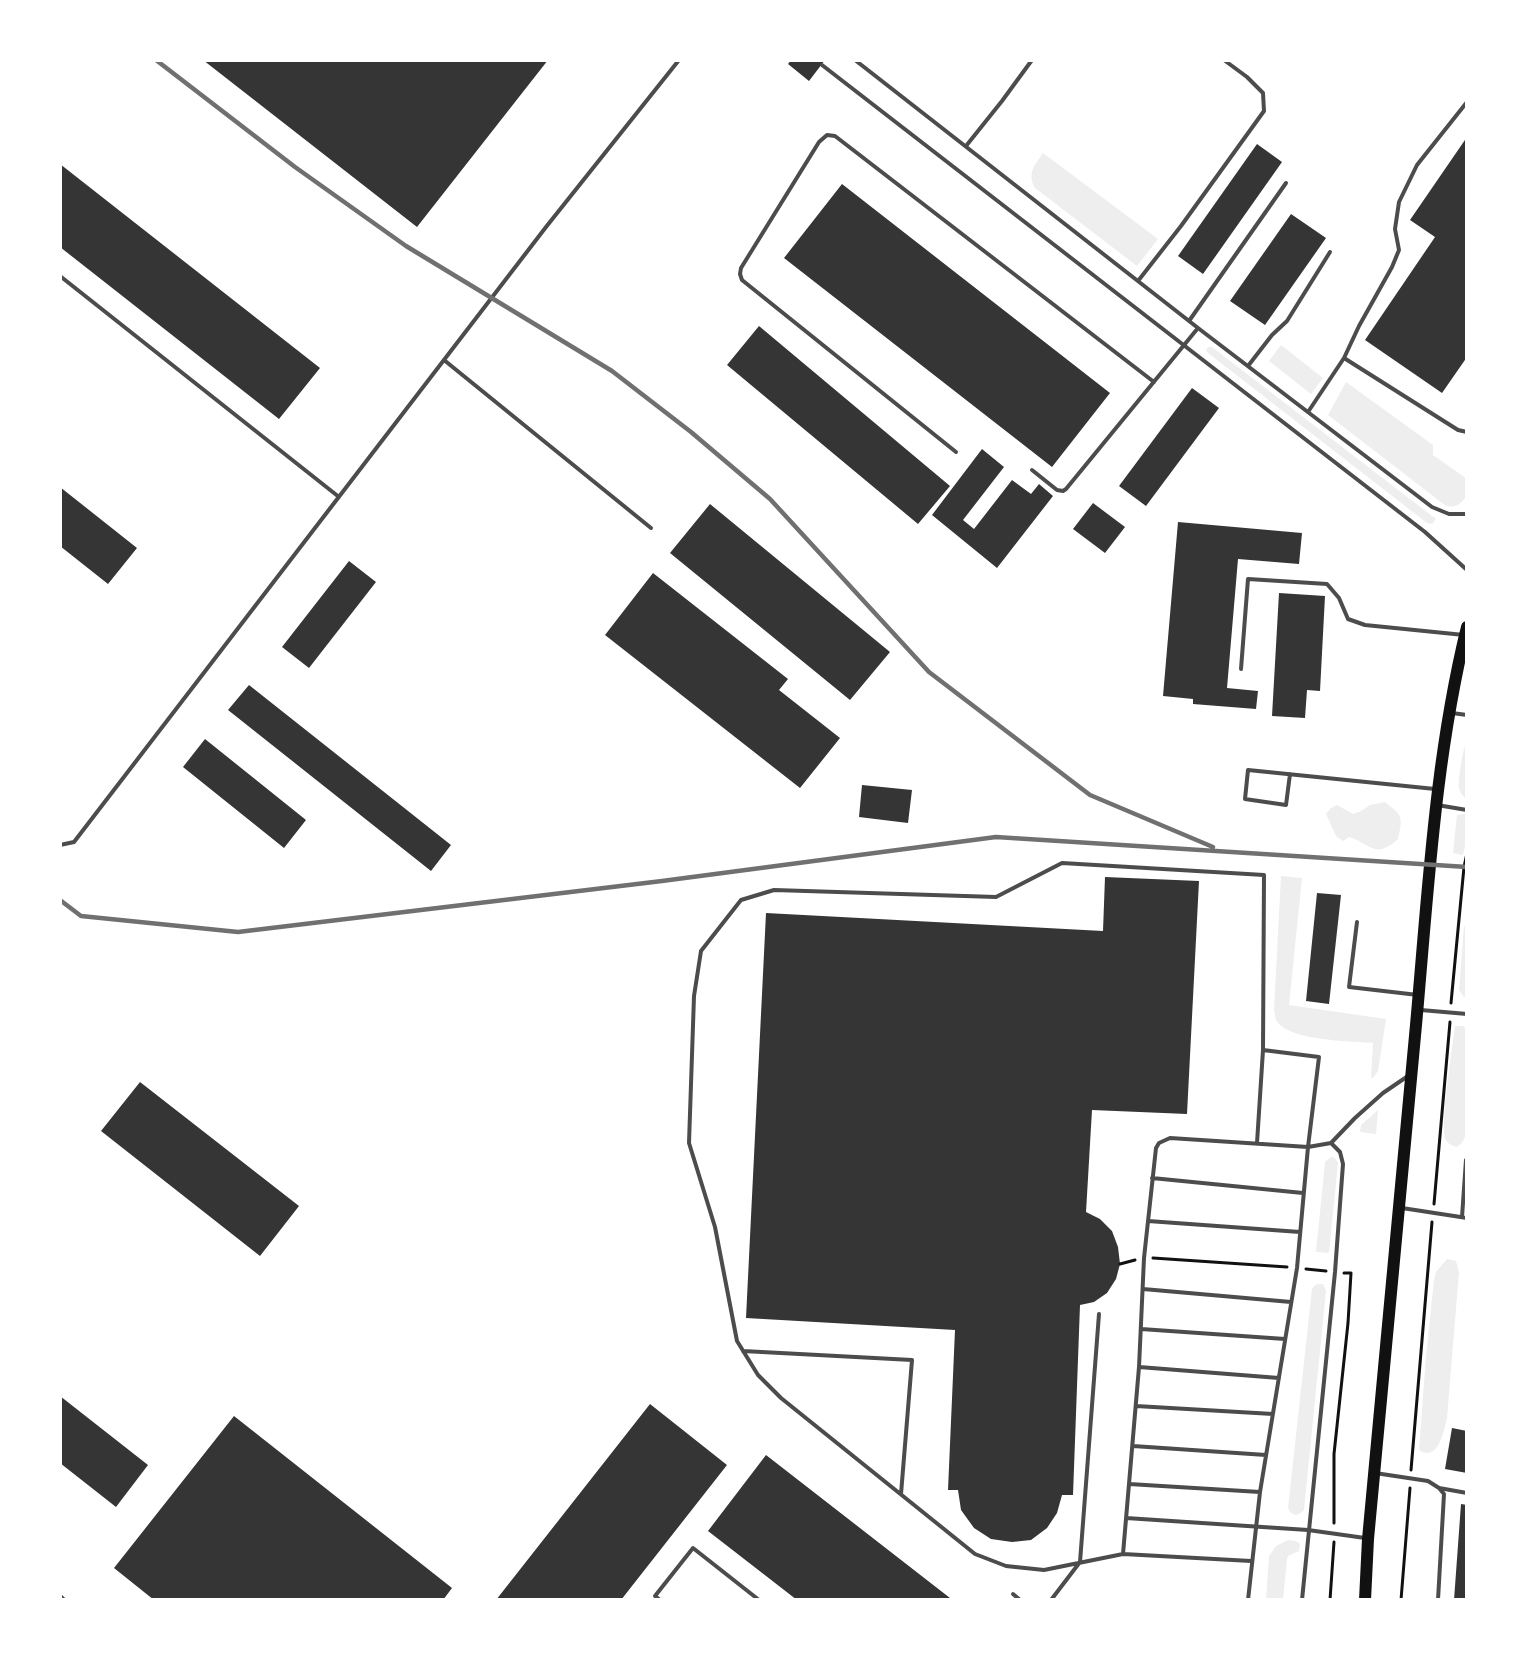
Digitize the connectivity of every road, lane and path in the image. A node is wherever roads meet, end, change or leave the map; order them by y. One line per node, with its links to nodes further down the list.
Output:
1 (679, 60): 16 (lane)
2 (855, 60): 7 (lane)
3 (1032, 60): 7 (lane)
4 (1224, 60): 11 (lane)
5 (822, 65): 14 (lane)
6 (1467, 102): 15 (lane)
7 (966, 146): 11 (lane)
8 (1286, 183): 12 (lane)
9 (1330, 252): 17 (lane)
10 (60, 276): 23 (lane)
11 (1138, 281): 12 (lane)
12 (1189, 321): 13 (lane)
13 (1198, 328): 14 (lane); 17 (lane)
14 (1184, 346): 18 (lane); 26 (lane)
15 (1344, 358): 19 (lane); 20 (lane)
16 (444, 360): 23 (lane); 25 (lane)
17 (1248, 366): 19 (lane)
18 (1154, 382): 21 (lane); 22 (lane)
19 (1308, 412): 24 (lane)
20 (1467, 432)
21 (956, 452)
22 (1032, 470)
23 (339, 497): 35 (lane)
24 (1467, 514)
25 (651, 528)
26 (1467, 570)
27 (1466, 631): 28 (lane); 29 (main road)
28 (1241, 669)
29 (1448, 712): 30 (lane); 32 (main road)
30 (1467, 715)
31 (1290, 774): 31 (lane); 32 (lane)
32 (1438, 789): 33 (main road)
33 (1437, 805): 34 (lane); 38 (main road)
34 (1467, 810)
35 (60, 845)
36 (1467, 853): 40 (path)
37 (1357, 922): 38 (lane)
38 (1419, 995): 39 (main road)
39 (1417, 1010): 40 (lane); 43 (main road)
40 (1451, 1013): 41 (lane); 51 (path)
41 (1467, 1014)
42 (1263, 1050): 44 (lane); 46 (lane); 64 (lane)
43 (1412, 1073): 45 (lane); 50 (main road)
44 (1257, 1143): 46 (lane); 48 (lane)
45 (1331, 1143): 46 (lane); 58 (lane)
46 (1308, 1147): 49 (lane)
47 (1466, 1160): 52 (lane)
48 (1152, 1178): 49 (lane); 53 (lane)
49 (1304, 1193): 54 (lane)
50 (1399, 1208): 51 (lane); 71 (main road)
51 (1433, 1212): 52 (lane); 72 (path)
52 (1465, 1217)
53 (1148, 1221): 54 (lane); 55 (lane)
54 (1300, 1232): 57 (lane)
55 (1144, 1258): 56 (path); 57 (path); 59 (lane)
56 (1119, 1264)
57 (1297, 1268): 58 (path); 60 (lane)
58 (1335, 1272): 80 (lane); 81 (path)
59 (1143, 1289): 60 (lane); 62 (lane)
60 (1292, 1302): 63 (lane)
61 (1099, 1314): 85 (lane)
62 (1141, 1329): 63 (lane); 65 (lane)
63 (1285, 1339): 66 (lane)
64 (743, 1351): 77 (lane); 77 (lane)
65 (1139, 1366): 66 (lane); 67 (lane)
66 (1279, 1378): 68 (lane)
67 (1136, 1406): 68 (lane); 69 (lane)
68 (1273, 1414): 70 (lane)
69 (1132, 1446): 70 (lane); 73 (lane)
70 (1266, 1455): 75 (lane)
71 (1375, 1473): 72 (lane); 82 (main road)
72 (1411, 1479): 74 (lane); 95 (path)
73 (1130, 1484): 75 (lane); 78 (lane)
74 (1438, 1488): 76 (lane); 96 (lane)
75 (1260, 1492): 79 (lane)
76 (1467, 1493)
77 (901, 1495): 85 (lane)
78 (1126, 1518): 79 (lane); 83 (lane)
79 (1255, 1527): 80 (lane); 84 (lane)
80 (1308, 1530): 81 (lane); 92 (lane)
81 (1334, 1534): 82 (lane); 93 (path)
82 (1368, 1539): 94 (main road)
83 (1123, 1554): 84 (lane); 85 (lane)
84 (1251, 1561): 91 (lane)
85 (1080, 1562): 90 (lane)
86 (1013, 1594): 89 (lane)
87 (660, 1600): 88 (lane)
88 (759, 1600)
89 (1020, 1600)
90 (1052, 1600)
91 (1248, 1600)
92 (1302, 1600)
93 (1330, 1600)
94 (1365, 1600)
95 (1401, 1600)
96 (1438, 1600)

